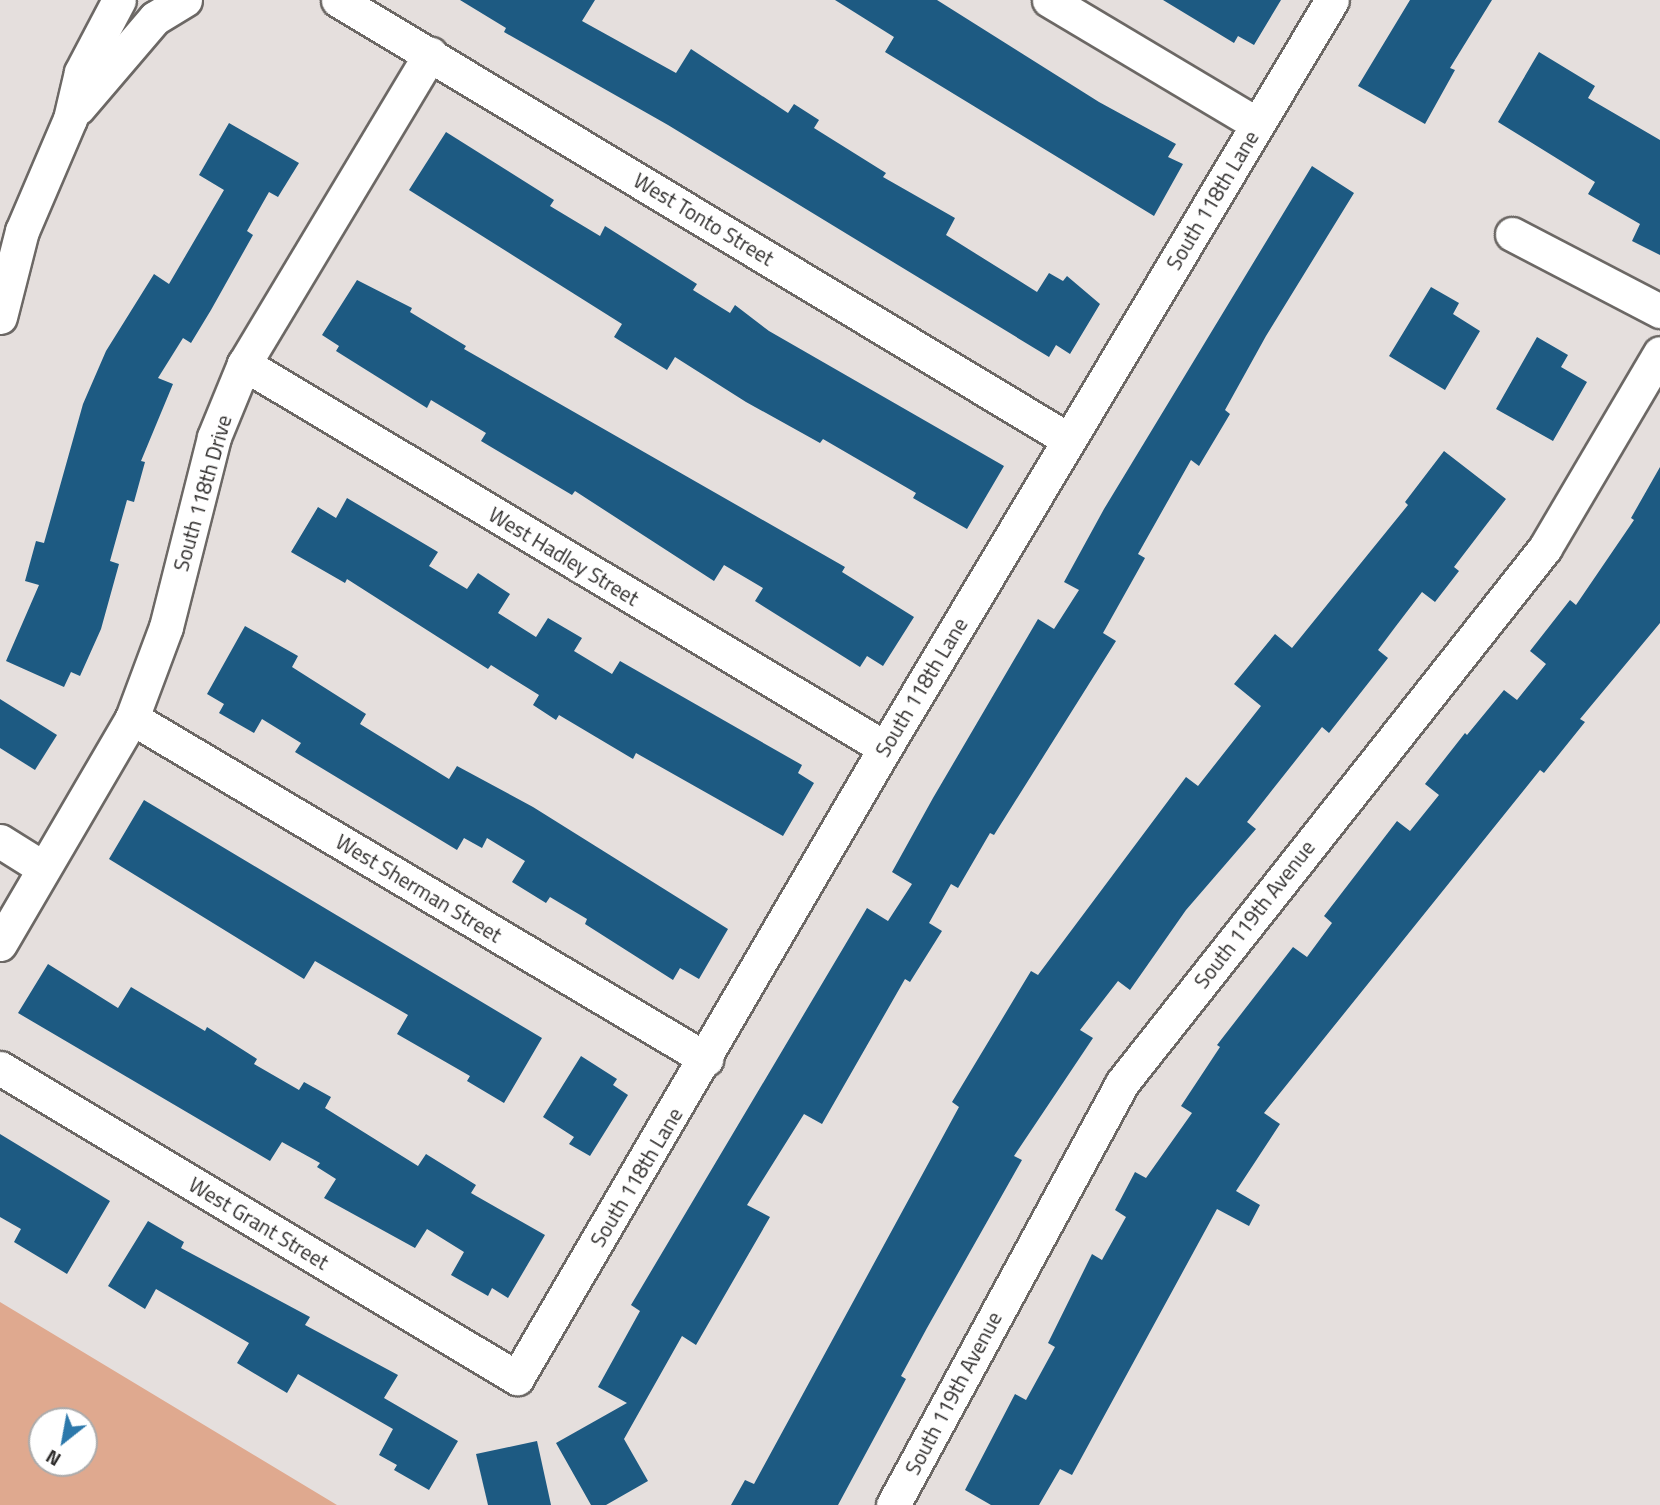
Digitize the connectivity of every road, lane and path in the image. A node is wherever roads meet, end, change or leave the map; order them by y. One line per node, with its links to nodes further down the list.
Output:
1 (119, 0): 7 (street)
2 (186, 0): 7 (street)
3 (338, 0): 6 (street, West Tonto Street)
4 (1049, 0): 8 (street)
5 (1332, 0): 8 (street, South 118th Lane)
6 (430, 54): 13 (street, South 118th Drive); 14 (street, West Tonto Street)
7 (70, 119): 11 (street)
8 (1257, 124): 14 (street, South 118th Lane)
9 (1512, 234): 10 (street)
10 (1660, 311)
11 (0, 317)
12 (1660, 353): 23 (street, South 119th Avenue)
13 (244, 364): 15 (street, South 118th Drive); 16 (street, West Hadley Street)
14 (1069, 440): 16 (street, South 118th Lane)
15 (132, 718): 18 (street, South 118th Drive); 20 (street, West Sherman Street)
16 (885, 748): 20 (street, South 118th Lane)
17 (0, 841): 18 (street)
18 (43, 868): 19 (street, South 118th Drive)
19 (0, 944)
20 (706, 1059): 22 (street, South 118th Lane)
21 (0, 1068): 22 (street, West Grant Street)
22 (517, 1378)
23 (894, 1505)

